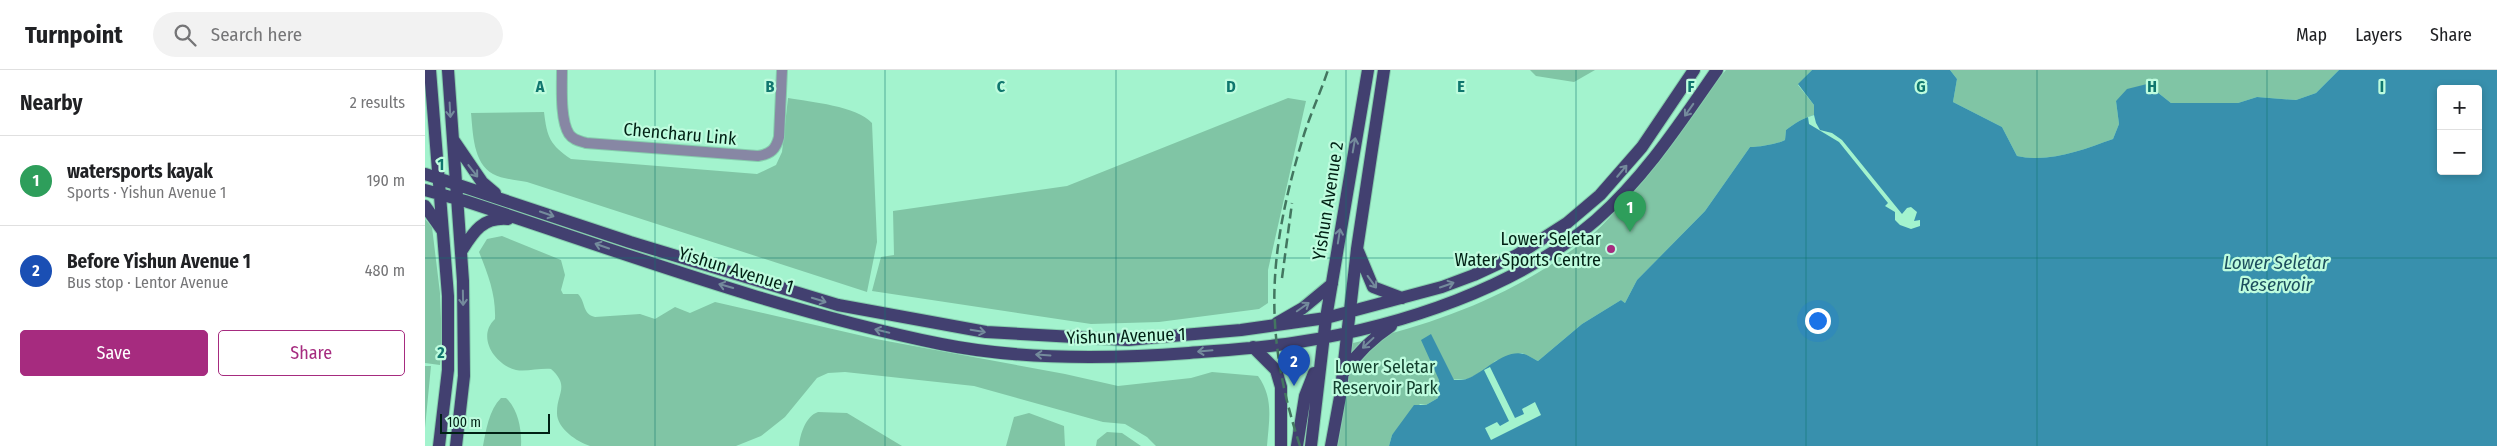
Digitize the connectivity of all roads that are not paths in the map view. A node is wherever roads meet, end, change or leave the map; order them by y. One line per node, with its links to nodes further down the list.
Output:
1 (430, 70): 9 (main road)
2 (562, 70): 3 (street, Chencharu Link)
3 (782, 70)
4 (1368, 70): 27 (main road, Yishun Avenue 2, one-way to 4)
5 (1384, 70): 23 (main road, Yishun Avenue 2)
6 (1694, 70): 25 (main road, Yishun Avenue 1, one-way to 6)
7 (1717, 70): 26 (main road, Yishun Avenue 1, one-way to 26)
8 (449, 76): 9 (street); 11 (main road, one-way to 11)
9 (428, 84): 10 (main road)
10 (435, 125): 12 (main road); 14 (main road)
11 (452, 138): 15 (main road); 18 (main road, one-way to 18)
12 (425, 144)
13 (425, 174): 14 (main road, Yishun Avenue 1)
14 (439, 177): 15 (main road, Yishun Avenue 1); 17 (main road)
15 (456, 183): 18 (main road, Yishun Avenue 1); 19 (main road)
16 (425, 190): 17 (main road, Yishun Avenue 1)
17 (440, 194): 19 (main road, Yishun Avenue 1); 22 (main road)
18 (501, 198): 32 (main road, Yishun Avenue 1, one-way to 32)
19 (458, 199): 21 (main road, Yishun Avenue 1); 24 (main road)
20 (425, 206): 22 (main road)
21 (524, 220): 24 (main road); 35 (main road, Yishun Avenue 1, one-way to 21)
22 (444, 234): 38 (main road)
23 (1357, 249): 28 (main road, one-way to 28); 29 (main road, Yishun Avenue 2)
24 (462, 250): 39 (main road, one-way to 39)
25 (1489, 268): 26 (main road); 28 (main road, Yishun Avenue 1, one-way to 25)
26 (1506, 278): 31 (main road, Yishun Avenue 1)
27 (1332, 284): 30 (main road, Yishun Avenue 2); 32 (main road, one-way to 27)
28 (1402, 298): 29 (main road, Yishun Avenue 1)
29 (1349, 313): 30 (main road, Yishun Avenue 1); 33 (main road, Yishun Avenue 2)
30 (1326, 318): 32 (main road, Yishun Avenue 1); 34 (main road, Yishun Avenue 2)
31 (1400, 320): 33 (main road, Yishun Avenue 1); 37 (main road, one-way to 37)
32 (1272, 326)
33 (1348, 333): 34 (main road, Yishun Avenue 1); 37 (main road, Yishun Avenue 2)
34 (1323, 338): 35 (main road, Yishun Avenue 1); 36 (main road, Yishun Avenue 2)
35 (1253, 348): 40 (main road)
36 (1320, 358): 41 (main road); 42 (main road)
37 (1343, 374): 43 (main road, Yishun Avenue 2)
38 (439, 446)
39 (456, 446)
40 (1281, 446)
41 (1297, 446)
42 (1311, 446)
43 (1331, 446)

